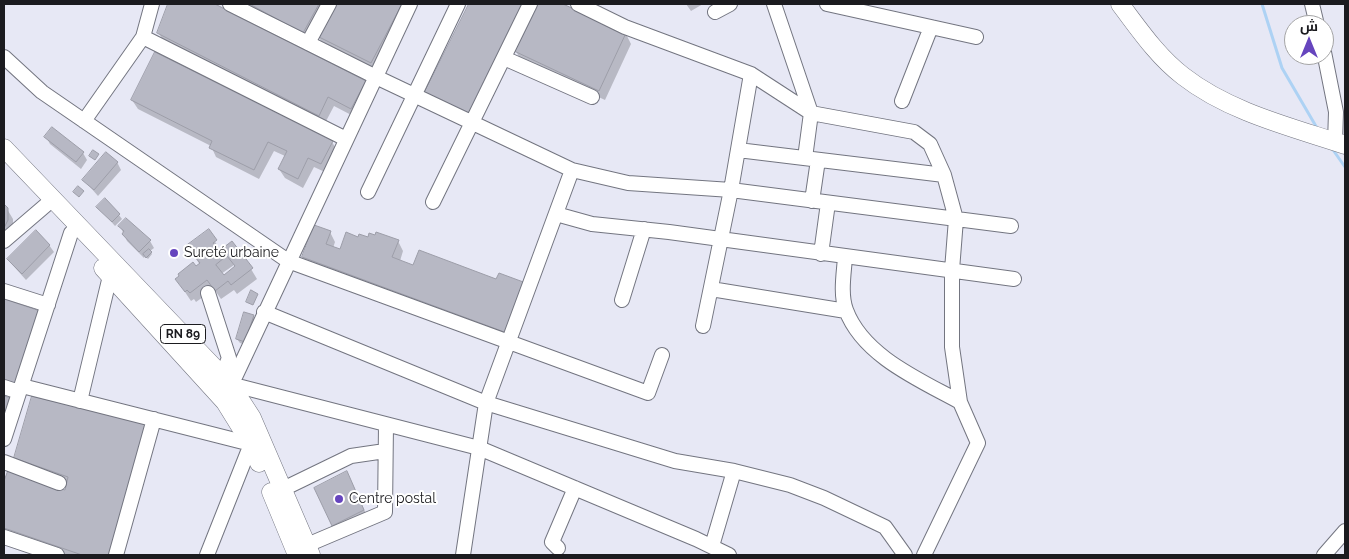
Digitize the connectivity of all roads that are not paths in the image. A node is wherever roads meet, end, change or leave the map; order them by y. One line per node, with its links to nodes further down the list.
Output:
1 (152, 4): 15 (street)
2 (329, 4): 17 (street)
3 (410, 4): 22 (street)
4 (458, 4): 23 (street)
5 (530, 4): 19 (street)
6 (730, 4): 13 (street)
7 (774, 4): 26 (street)
8 (827, 4): 12 (street)
9 (1120, 4): 30 (main road)
10 (234, 5): 17 (street)
11 (582, 5): 21 (street)
12 (881, 10): 14 (street)
13 (715, 12)
14 (930, 27): 16 (street); 25 (street)
15 (143, 37): 27 (street); 29 (street)
16 (976, 37)
17 (308, 43): 22 (street)
18 (4, 57): 27 (street)
19 (504, 58): 24 (street); 28 (street)
20 (1327, 65): 30 (street)
21 (751, 74): 26 (street); 32 (street)
22 (376, 77): 23 (street); 29 (street)
23 (414, 95): 28 (street); 38 (street)
24 (592, 97)
25 (902, 101)
26 (811, 113): 33 (street); 36 (street)
27 (84, 121): 52 (street)
28 (472, 123): 35 (street); 41 (street)
29 (346, 140): 52 (street)
30 (1340, 143)
31 (4, 148): 40 (main road, RN 89)
32 (738, 150): 33 (street); 37 (street)
33 (811, 159): 36 (street); 39 (street)
34 (4, 166): 40 (main road, RN 89)
35 (572, 170): 37 (street); 43 (street)
36 (944, 176): 44 (street)
37 (731, 190): 39 (street); 49 (street)
38 (368, 192)
39 (812, 201): 42 (street)
40 (48, 202): 46 (main road, RN 89); 48 (street)
41 (433, 202)
42 (828, 203): 44 (street); 50 (street)
43 (556, 214): 47 (street); 64 (street)
44 (956, 219): 45 (street); 53 (street)
45 (1011, 226)
46 (75, 230): 54 (main road, RN 89); 60 (street); 66 (main road, RN 89)
47 (644, 230): 49 (street); 59 (street)
48 (4, 240)
49 (721, 240): 50 (street); 56 (street)
50 (821, 254): 51 (street)
51 (845, 257): 53 (street); 61 (street)
52 (288, 261): 62 (street); 64 (street)
53 (952, 270): 55 (street); 71 (street)
54 (110, 276): 69 (street); 70 (main road, RN 89)
55 (1014, 279)
56 (711, 289): 61 (street); 63 (street)
57 (4, 291): 60 (street)
58 (208, 293): 66 (street)
59 (622, 300)
60 (48, 305): 68 (street)
61 (846, 310): 71 (street)
62 (264, 312): 66 (street); 72 (street)
63 (703, 326)
64 (508, 342): 65 (street); 72 (street)
65 (662, 355)
66 (226, 379): 70 (street); 74 (street); 83 (main road, RN 89)
67 (4, 388): 68 (street)
68 (20, 389): 69 (street); 75 (street)
69 (80, 401): 73 (street)
70 (225, 402): 76 (main road, RN 89)
71 (960, 402): 95 (street)
72 (486, 403): 77 (street); 80 (street)
73 (154, 419): 76 (street); 90 (street)
74 (386, 425): 77 (street); 78 (street)
75 (4, 439)
76 (251, 444): 87 (main road, RN 89); 91 (street)
77 (479, 448): 82 (street); 92 (street)
78 (386, 451): 83 (street); 87 (street)
79 (4, 462): 81 (street)
80 (734, 472): 86 (street); 94 (street)
81 (59, 483)
82 (575, 488): 86 (street); 88 (street)
83 (283, 489): 87 (main road, RN 89)
84 (1345, 531): 96 (street)
85 (4, 537): 89 (street)
86 (712, 546): 93 (street)
87 (305, 552)
88 (561, 553)
89 (54, 555)
90 (116, 555)
91 (207, 555)
92 (463, 555)
93 (729, 555)
94 (905, 555)
95 (924, 555)
96 (1324, 555)

